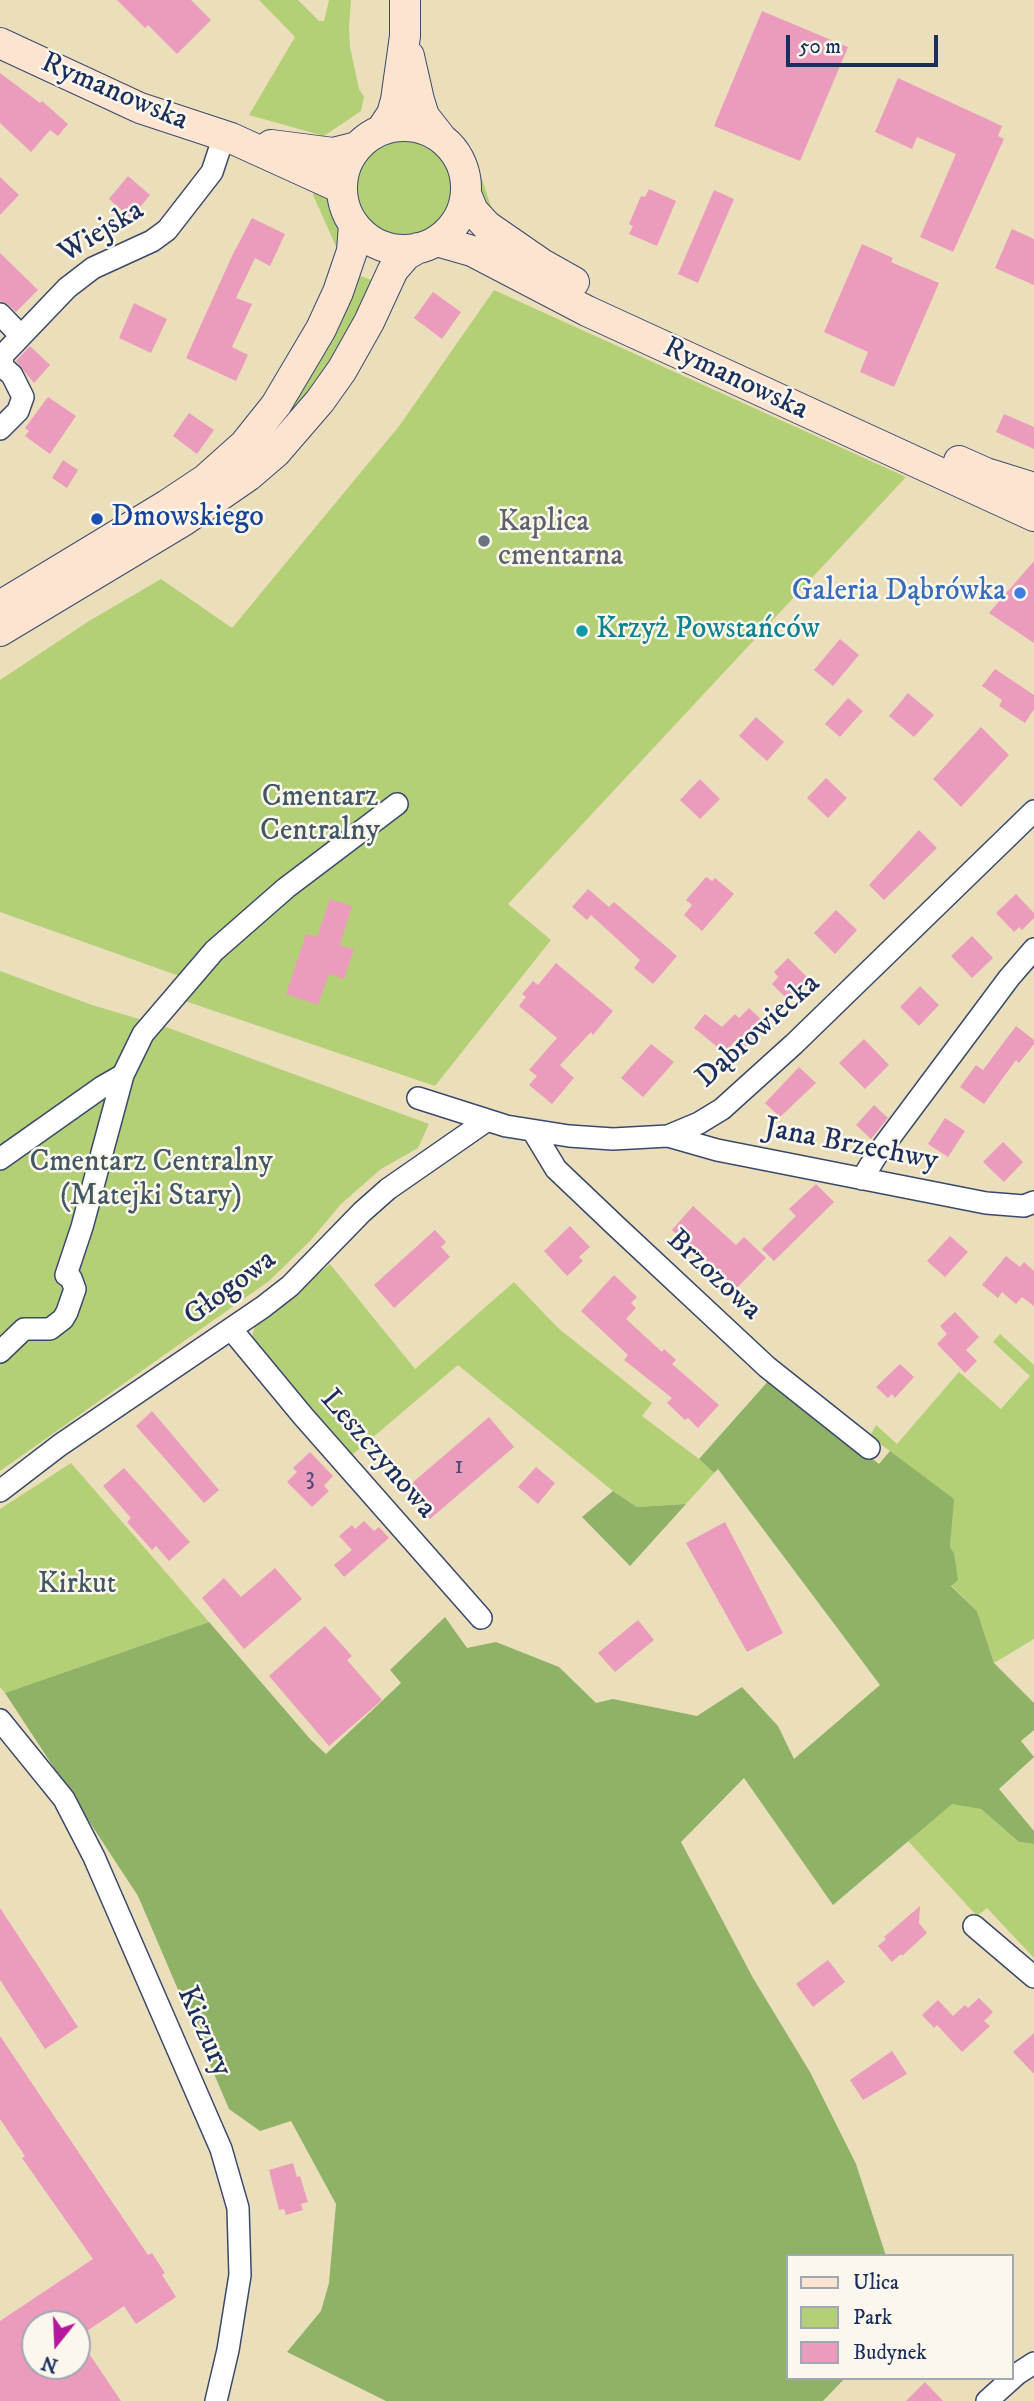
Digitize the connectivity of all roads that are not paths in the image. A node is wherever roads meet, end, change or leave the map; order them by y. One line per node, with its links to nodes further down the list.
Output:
1 (405, 0): 2 (main road)
2 (405, 36): 4 (main road); 6 (main road)
3 (0, 43): 5 (main road, Rymanowska)
4 (382, 129): 6 (main road); 7 (main road)
5 (227, 137): 7 (main road, Rymanowska); 8 (main road, Rymanowska); 13 (street, Wiejska)
6 (442, 139): 9 (main road)
7 (357, 147): 8 (main road)
8 (341, 188): 10 (main road)
9 (466, 194): 11 (main road); 15 (main road, Rymanowska)
10 (354, 225): 11 (main road); 17 (main road)
11 (428, 245): 16 (main road, Rymanowska); 18 (main road)
12 (0, 314): 13 (street)
13 (20, 335): 14 (street, Wiejska)
14 (0, 429)
15 (1034, 488)
16 (1034, 516)
17 (0, 606)
18 (0, 631)
19 (397, 804): 22 (street)
20 (1031, 820): 26 (street, Dąbrowiecka)
21 (1034, 948): 28 (street)
22 (123, 1075): 27 (street); 31 (street)
23 (418, 1098): 24 (street, Dąbrowiecka)
24 (486, 1121): 25 (street, Dąbrowiecka); 30 (street, Głogowa)
25 (533, 1131): 26 (street, Dąbrowiecka); 32 (street, Brzozowa)
26 (668, 1136): 28 (street, Jana Brzechwy)
27 (0, 1159)
28 (862, 1179): 29 (street, Jana Brzechwy)
29 (1031, 1210)
30 (231, 1329): 33 (street, Głogowa); 34 (street, Leszczynowa)
31 (0, 1352)
32 (869, 1448)
33 (0, 1491)
34 (481, 1618)
35 (0, 1720): 41 (street, Kiczury)
36 (974, 1926): 37 (street)
37 (1034, 1977)
38 (1034, 2363): 39 (street)
39 (1013, 2378)
40 (1010, 2380): 42 (street)
41 (216, 2401)
42 (987, 2401)

